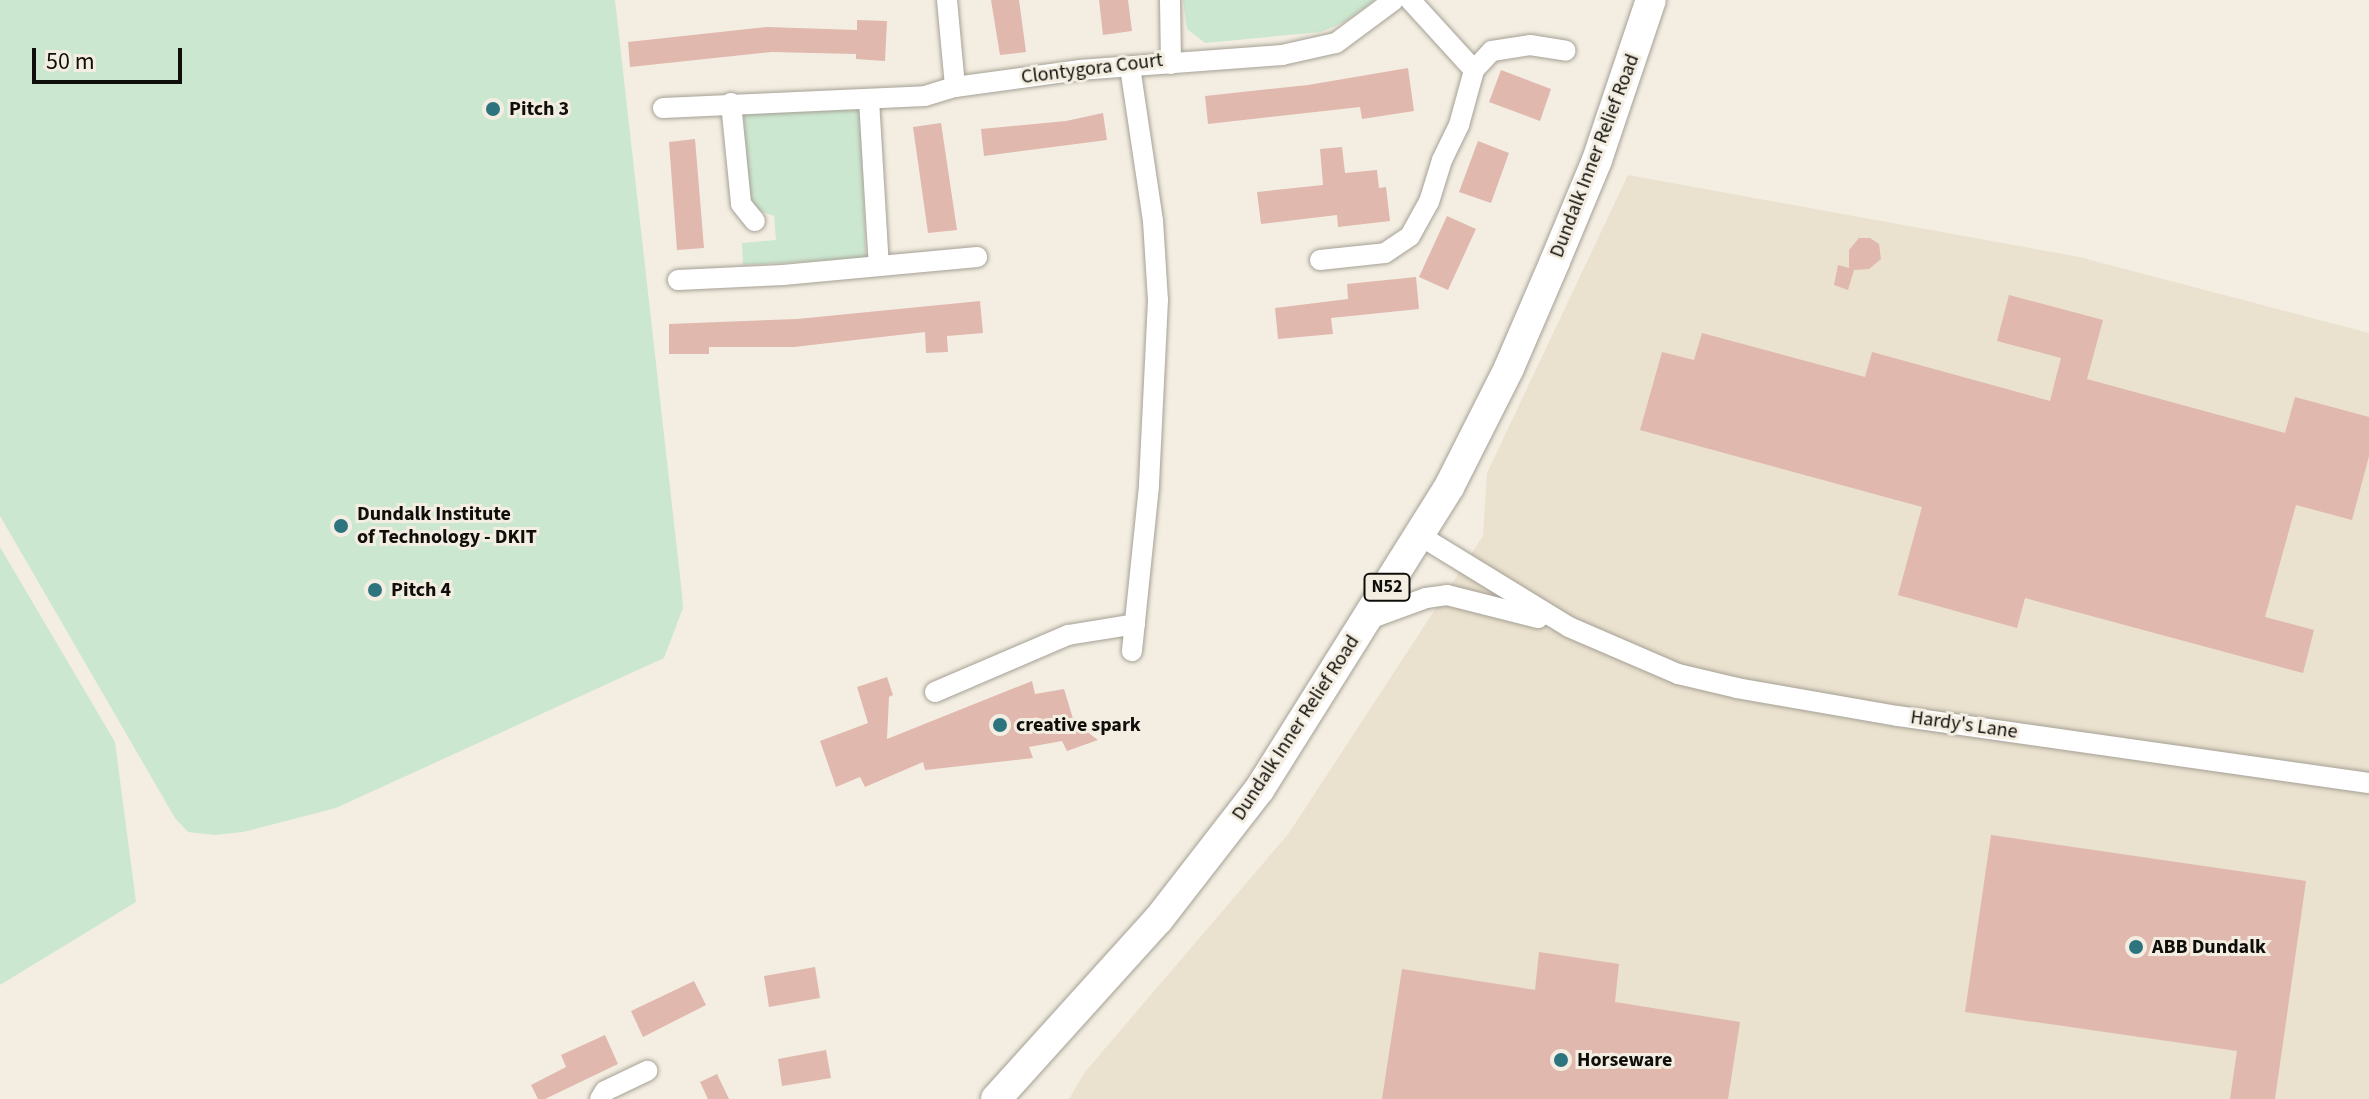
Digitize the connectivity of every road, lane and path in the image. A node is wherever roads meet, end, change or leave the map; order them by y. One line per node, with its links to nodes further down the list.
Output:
1 (947, 0): 10 (street)
2 (1170, 0): 7 (street, Clontygora Court)
3 (1410, 0): 9 (street)
4 (1651, 0): 19 (main road, Dundalk Inner Relief Road / N52)
5 (1390, 5): 7 (street)
6 (1566, 51): 9 (street)
7 (1171, 64): 8 (street, Clontygora Court)
8 (1130, 67): 10 (street, Clontygora Court); 21 (street)
9 (1474, 70): 16 (street)
10 (955, 87): 11 (street, Clontygora Court)
11 (869, 100): 12 (street, Clontygora Court); 17 (street)
12 (731, 103): 13 (street, Clontygora Court); 14 (street)
13 (663, 108)
14 (755, 221)
15 (977, 257): 17 (street)
16 (1320, 260)
17 (879, 266): 18 (street)
18 (678, 280)
19 (1419, 535): 20 (main road, Dundalk Inner Relief Road / N52); 22 (street, Hardy's Lane)
20 (1366, 620): 22 (street, Hardy's Lane); 28 (main road, Dundalk Inner Relief Road / N52)
21 (1135, 624): 23 (street); 24 (street)
22 (1569, 627): 25 (street, Hardy's Lane)
23 (1132, 651)
24 (935, 692)
25 (2369, 783)
26 (647, 1071): 27 (street)
27 (600, 1099)
28 (996, 1099)

